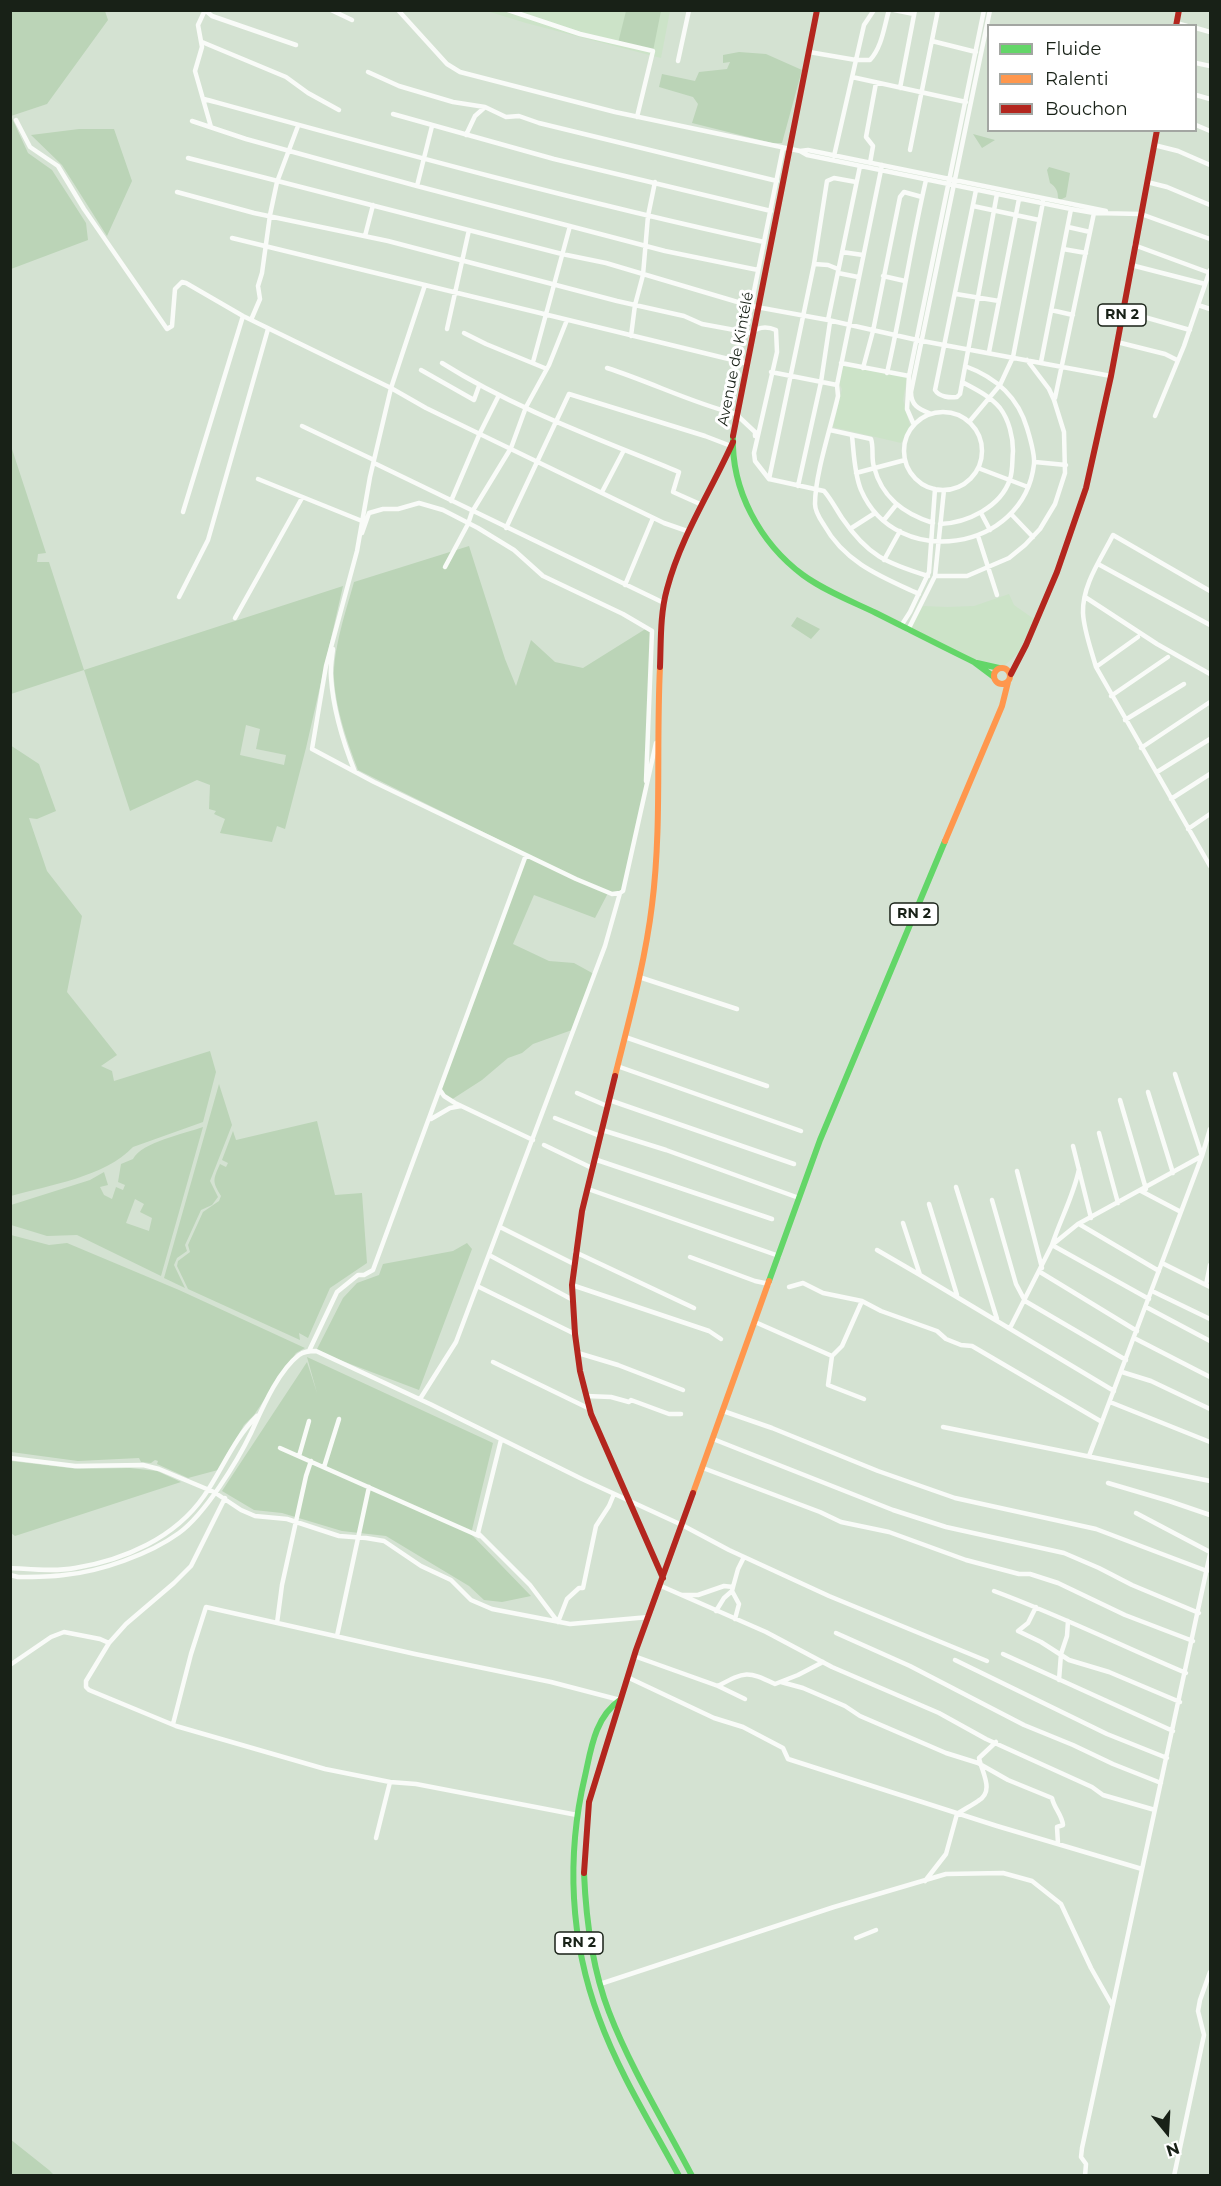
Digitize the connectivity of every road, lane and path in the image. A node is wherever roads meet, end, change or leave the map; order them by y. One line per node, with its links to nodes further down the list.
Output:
1 (205, 10): 18 (street); 19 (street)
2 (332, 10): 14 (street)
3 (398, 10): 34 (street)
4 (508, 10): 34 (street)
5 (689, 10): 23 (street)
6 (817, 10): 20 (main road, Avenue de Kintélé)
7 (874, 10): 22 (street)
8 (889, 10): 22 (street)
9 (894, 10): 13 (street)
10 (938, 10): 17 (street)
11 (984, 10): 21 (street)
12 (1179, 10): 16 (main road)
13 (915, 12): 27 (street)
14 (352, 20)
15 (987, 24): 60 (street)
16 (1176, 24)
17 (932, 41): 21 (street); 28 (street)
18 (202, 42): 29 (street); 32 (street)
19 (296, 45)
20 (809, 52): 22 (street); 43 (main road, Avenue de Kintélé)
21 (976, 52): 30 (street)
22 (856, 60): 25 (street)
23 (678, 61)
24 (368, 72): 31 (street)
25 (852, 77): 26 (street); 47 (street)
26 (876, 83): 27 (street); 50 (street)
27 (900, 88): 28 (street)
28 (923, 92): 30 (street); 45 (street)
29 (204, 99): 37 (street); 39 (street)
30 (966, 102): 60 (street)
31 (485, 107): 41 (street); 55 (street)
32 (339, 110)
33 (393, 114): 38 (street)
34 (637, 117): 43 (street)
35 (16, 120): 123 (street)
36 (192, 121): 39 (street)
37 (298, 126): 44 (street); 49 (street)
38 (432, 126): 41 (street); 49 (street)
39 (211, 127): 44 (street)
40 (1157, 132): 42 (main road, RN 2)
41 (466, 135): 57 (street)
42 (1154, 145): 51 (street); 59 (main road, RN 2)
43 (786, 148): 46 (street); 55 (street); 116 (main road, Avenue de Kintélé)
44 (288, 150): 56 (street); 61 (street)
45 (910, 150)
46 (800, 151): 47 (street); 52 (street)
47 (834, 156): 50 (street)
48 (188, 158): 56 (street)
49 (424, 158): 61 (street); 79 (street)
50 (870, 163): 53 (street)
51 (1210, 165)
52 (860, 166): 53 (street); 58 (street)
53 (881, 168): 54 (street); 60 (street); 96 (street)
54 (926, 180): 60 (street); 65 (street)
55 (777, 181): 72 (street)
56 (277, 182): 68 (street); 77 (street)
57 (655, 182): 72 (street); 79 (street)
58 (856, 182): 93 (street); 98 (street)
59 (1147, 182): 69 (street); 76 (main road, RN 2)
60 (953, 183): 62 (street); 67 (street); 136 (street)
61 (417, 186): 81 (street)
62 (976, 190): 64 (street); 70 (street)
63 (177, 192): 77 (street)
64 (997, 194): 66 (street); 73 (street)
65 (922, 197): 104 (street); 106 (street)
66 (1019, 199): 67 (street); 78 (street)
67 (1044, 201): 71 (street); 75 (street); 80 (street)
68 (373, 205): 83 (street); 85 (street)
69 (1210, 205)
70 (973, 206): 73 (street); 111 (street)
71 (1071, 209): 74 (street); 82 (street)
72 (771, 211): 88 (street)
73 (994, 212): 78 (street); 112 (street)
74 (1094, 213): 75 (street); 84 (street)
75 (1111, 213): 76 (street)
76 (1141, 214): 87 (street); 89 (main road, RN 2)
77 (270, 215): 85 (street); 91 (street)
78 (1017, 215): 80 (street); 113 (street)
79 (648, 216): 88 (street); 90 (street)
80 (1039, 220): 141 (street)
81 (570, 226): 90 (street); 95 (street)
82 (1068, 227): 84 (street); 92 (street)
83 (469, 230): 95 (street); 97 (street)
84 (1090, 232): 94 (street)
85 (365, 236): 97 (street)
86 (232, 238): 91 (street)
87 (1210, 239)
88 (764, 242): 100 (street)
89 (1134, 245): 99 (main road, RN 2); 102 (street)
90 (646, 246): 100 (street); 103 (street)
91 (267, 247): 109 (street); 125 (street)
92 (1063, 249): 94 (street); 118 (street)
93 (843, 252): 96 (street); 101 (street)
94 (1086, 253): 122 (street)
95 (562, 254): 103 (street); 107 (street)
96 (862, 255): 105 (street)
97 (462, 260): 107 (street); 110 (street)
98 (814, 264): 101 (street); 121 (street)
99 (1131, 265): 108 (street); 119 (main road, RN 2)
100 (758, 270): 116 (street)
101 (838, 271): 105 (street); 126 (street)
102 (1210, 272): 108 (street)
103 (643, 275): 114 (street); 116 (street)
104 (883, 276): 106 (street); 131 (street)
105 (858, 277): 127 (street)
106 (905, 281): 135 (street)
107 (554, 283): 114 (street); 120 (street)
108 (1205, 284): 115 (street)
109 (425, 285): 110 (street); 165 (street)
110 (456, 292): 120 (street); 129 (street)
111 (956, 294): 112 (street); 138 (street)
112 (978, 298): 113 (street); 139 (street)
113 (999, 301): 140 (street)
114 (635, 305): 133 (street); 134 (street)
115 (1198, 305): 117 (street); 130 (street)
116 (755, 307): 121 (street); 133 (main road, Avenue de Kintélé)
117 (1210, 309)
118 (1051, 310): 122 (street); 145 (street)
119 (1122, 311): 130 (street); 137 (main road, RN 2)
120 (547, 315): 124 (street); 144 (street)
121 (803, 315): 126 (street); 157 (street)
122 (1073, 315): 150 (street)
123 (243, 316): 125 (street); 205 (street)
124 (567, 320): 134 (street); 153 (street)
125 (252, 321): 128 (street)
126 (829, 321): 127 (street); 160 (street)
127 (849, 325): 131 (street); 148 (street)
128 (268, 329): 165 (street); 236 (street)
129 (447, 329)
130 (1190, 330): 143 (street)
131 (873, 331): 135 (street); 152 (street)
132 (464, 333): 144 (street)
133 (751, 333): 147 (main road, Avenue de Kintélé); 155 (street)
134 (631, 336): 147 (street)
135 (896, 336): 136 (street); 156 (street)
136 (919, 341): 138 (street); 158 (street); 171 (street)
137 (1117, 342): 143 (street); 159 (main road, RN 2)
138 (944, 344): 139 (street); 161 (street)
139 (967, 348): 140 (street); 149 (street)
140 (989, 352): 141 (street)
141 (1013, 357): 142 (street); 163 (street)
142 (1027, 360): 145 (street); 168 (street)
143 (1177, 360): 172 (street)
144 (533, 362): 153 (street)
145 (1041, 362): 150 (street)
146 (442, 363): 164 (street)
147 (745, 363): 170 (main road, Avenue de Kintélé)
148 (841, 363): 152 (street); 162 (street)
149 (965, 366): 161 (street); 163 (street)
150 (1063, 366): 159 (street); 168 (street)
151 (607, 368): 170 (street)
152 (863, 368): 156 (street)
153 (547, 369): 169 (street)
154 (421, 370): 164 (street)
155 (771, 372): 157 (street); 183 (street)
156 (887, 373): 158 (street)
157 (791, 376): 160 (street); 193 (street)
158 (909, 376): 175 (street)
159 (1111, 376): 249 (main road, RN 2)
160 (821, 382): 162 (street); 195 (street)
161 (962, 382): 167 (street)
162 (837, 385): 177 (street)
163 (1000, 385): 167 (street); 187 (street)
164 (478, 386): 166 (street)
165 (391, 388): 178 (street); 185 (street)
166 (499, 395): 169 (street); 178 (street)
167 (989, 397): 174 (street); 194 (street)
168 (1054, 400): 188 (street)
169 (526, 407): 173 (street); 181 (street)
170 (736, 412): 180 (main road, Avenue de Kintélé); 183 (street)
171 (931, 414): 174 (street); 175 (street)
172 (1155, 416)
173 (557, 422): 180 (street); 182 (street); 186 (street)
174 (969, 422): 190 (street)
175 (914, 425): 184 (street)
176 (302, 426): 185 (street)
177 (830, 430): 179 (street); 197 (street)
178 (480, 433): 181 (street); 202 (street)
179 (852, 436): 189 (street); 191 (street)
180 (732, 444): 203 (main road); 240 (main road, Avenue de Kintélé)
181 (511, 448): 186 (street); 206 (street)
182 (624, 450): 200 (street); 203 (street)
183 (754, 453): 193 (street)
184 (905, 460): 189 (street); 198 (street)
185 (374, 461): 202 (street); 212 (street)
186 (538, 462): 200 (street); 216 (street)
187 (1035, 462): 188 (street); 196 (street)
188 (1066, 465): 222 (street)
189 (874, 468): 191 (street); 204 (street)
190 (978, 468): 194 (street); 199 (street)
191 (856, 473): 207 (street)
192 (258, 479): 201 (street)
193 (769, 479): 195 (street)
194 (1010, 480): 196 (street); 208 (street)
195 (798, 486): 197 (street)
196 (1028, 487): 209 (street)
197 (816, 489): 217 (street); 234 (street)
198 (935, 489): 199 (street); 213 (street)
199 (944, 490): 215 (street)
200 (602, 492): 210 (street)
201 (302, 498): 212 (street); 239 (street)
202 (451, 501): 206 (street)
203 (700, 504): 219 (main road)
204 (896, 505): 211 (street); 213 (street)
205 (183, 512)
206 (472, 512): 214 (street); 216 (street)
207 (876, 513): 211 (street); 217 (street)
208 (981, 513): 215 (street); 218 (street)
209 (1011, 514): 218 (street); 222 (street)
210 (653, 518): 219 (street); 232 (street)
211 (884, 520): 220 (street)
212 (362, 521): 225 (street)
213 (933, 523): 223 (street)
214 (468, 524): 225 (street); 228 (street); 263 (street)
215 (940, 524): 224 (street)
216 (506, 528): 232 (street)
217 (850, 529): 226 (street)
218 (990, 530): 221 (street)
219 (687, 531): 238 (main road)
220 (900, 531): 223 (street); 226 (street)
221 (978, 536): 224 (street); 229 (street)
222 (1033, 537): 229 (street)
223 (932, 541): 224 (street); 230 (street)
224 (939, 542): 231 (street)
225 (358, 544): 242 (street)
226 (884, 560): 230 (street)
227 (1098, 564): 233 (street); 237 (street); 241 (street)
228 (445, 567)
229 (987, 567): 231 (street); 235 (street)
230 (928, 576): 234 (street)
231 (935, 576): 243 (street)
232 (625, 585): 238 (street)
233 (1210, 591)
234 (919, 594): 240 (street)
235 (997, 595)
236 (179, 597)
237 (1085, 597): 247 (street); 250 (street)
238 (664, 603): 257 (main road)
239 (235, 618)
240 (901, 626): 243 (main road, Avenue de Kintélé)
241 (1210, 626)
242 (336, 629): 260 (street); 260 (street)
243 (908, 630): 246 (main road, Avenue de Kintélé)
244 (1138, 637): 247 (street)
245 (1168, 657): 254 (street)
246 (974, 662): 248 (main road, Avenue de Kintélé); 251 (main road, Avenue de Kintélé)
247 (1096, 667): 254 (street)
248 (999, 668): 249 (main road, Avenue de Kintélé); 251 (main road)
249 (1009, 671): 252 (main road, RN 2)
250 (1210, 674)
251 (994, 677): 252 (main road, Avenue de Kintélé)
252 (1004, 683): 303 (main road, RN 2)
253 (1184, 684): 256 (street)
254 (1111, 696): 256 (street)
255 (1210, 702): 259 (street)
256 (1125, 720): 259 (street)
257 (658, 735): 263 (street); 272 (main road)
258 (1210, 739): 261 (street)
259 (1141, 748): 261 (street)
260 (355, 772): 269 (street)
261 (1157, 772): 264 (street)
262 (1210, 774): 264 (street)
263 (646, 789): 271 (street)
264 (1171, 799): 266 (street)
265 (1210, 814): 266 (street)
266 (1188, 829): 268 (street)
267 (1210, 851): 268 (street)
268 (1205, 854): 270 (street)
269 (526, 855): 271 (street); 278 (street)
270 (1210, 866)
271 (620, 893): 290 (street)
272 (639, 977): 273 (street); 274 (main road)
273 (737, 1010)
274 (625, 1037): 275 (main road); 277 (street)
275 (617, 1066): 282 (main road); 287 (street)
276 (1175, 1074): 293 (street)
277 (767, 1086)
278 (440, 1090): 283 (street); 285 (street)
279 (1148, 1092): 299 (street)
280 (578, 1093): 282 (street)
281 (1120, 1100): 302 (street)
282 (608, 1103): 288 (main road); 295 (street)
283 (464, 1106): 285 (street); 290 (street)
284 (555, 1118): 288 (street)
285 (428, 1121): 347 (street)
286 (1210, 1129): 293 (street)
287 (801, 1131)
288 (601, 1133): 294 (main road); 303 (street)
289 (1099, 1133): 305 (street)
290 (533, 1140): 312 (street)
291 (544, 1145): 296 (street)
292 (1073, 1146): 297 (street)
293 (1202, 1156): 299 (street); 307 (street)
294 (594, 1159): 296 (main road); 309 (street)
295 (794, 1164)
296 (592, 1168): 301 (main road)
297 (1079, 1169): 308 (street); 313 (street)
298 (1017, 1171): 322 (street)
299 (1173, 1173): 302 (street)
300 (956, 1187): 339 (street)
301 (588, 1189): 315 (main road); 317 (street)
302 (1143, 1190): 305 (street); 307 (street)
303 (799, 1198): 317 (main road, RN 2)
304 (992, 1200): 335 (street)
305 (1118, 1203): 308 (street)
306 (929, 1204): 331 (street)
307 (1181, 1212): 319 (street)
308 (1090, 1218): 311 (street)
309 (772, 1219)
310 (903, 1223): 324 (street)
311 (1078, 1224): 313 (street); 323 (street)
312 (500, 1227): 316 (street); 320 (street)
313 (1052, 1245): 322 (street); 332 (street)
314 (877, 1250): 324 (street)
315 (576, 1252): 320 (main road); 337 (street)
316 (489, 1255): 326 (street); 333 (street)
317 (779, 1256): 325 (main road, RN 2)
318 (690, 1257): 325 (street)
319 (1162, 1263): 323 (street); 328 (street)
320 (574, 1264): 327 (main road)
321 (1210, 1265): 328 (street)
322 (1041, 1270): 335 (street); 342 (street)
323 (1159, 1271): 330 (street)
324 (920, 1275): 331 (street)
325 (769, 1284): 340 (main road, RN 2)
326 (477, 1286): 343 (street); 357 (street)
327 (572, 1286): 333 (main road); 345 (street)
328 (1208, 1286)
329 (789, 1287): 334 (street)
330 (1152, 1291): 332 (street); 338 (street)
331 (957, 1296): 339 (street)
332 (1149, 1299): 336 (street)
333 (573, 1300): 343 (main road)
334 (862, 1301): 349 (street); 366 (street)
335 (1024, 1301): 341 (street); 350 (street)
336 (1146, 1307): 342 (street); 346 (street)
337 (694, 1308)
338 (1210, 1319)
339 (997, 1320): 341 (street)
340 (755, 1322): 349 (street); 362 (main road, RN 2)
341 (1010, 1328): 355 (street)
342 (1137, 1331): 344 (street)
343 (575, 1334): 348 (main road)
344 (1134, 1338): 350 (street); 353 (street)
345 (721, 1339)
346 (1210, 1341)
347 (309, 1351): 357 (street); 381 (street)
348 (578, 1353): 354 (street); 356 (main road)
349 (832, 1356): 358 (street)
350 (1126, 1359): 352 (street)
351 (493, 1362): 360 (street)
352 (1122, 1372): 355 (street); 361 (street)
353 (1210, 1377)
354 (683, 1390)
355 (1114, 1390): 359 (street)
356 (586, 1396): 360 (main road); 363 (street)
357 (420, 1399): 369 (street)
358 (864, 1399)
359 (1110, 1402): 366 (street); 370 (street)
360 (590, 1409): 384 (main road)
361 (1210, 1409)
362 (723, 1411): 368 (main road, RN 2); 394 (street)
363 (681, 1414)
364 (339, 1419): 376 (street)
365 (309, 1421): 372 (street)
366 (1102, 1422): 373 (street)
367 (943, 1427): 373 (street)
368 (713, 1439): 377 (main road, RN 2); 402 (street)
369 (501, 1440): 382 (street); 389 (street)
370 (1210, 1442)
371 (280, 1448): 372 (street)
372 (299, 1456): 375 (street)
373 (1089, 1456): 378 (street)
374 (10, 1458): 381 (street)
375 (311, 1461): 376 (street); 387 (street)
376 (324, 1467): 380 (street)
377 (703, 1468): 388 (main road, RN 2); 410 (street)
378 (1210, 1481)
379 (1108, 1483): 386 (street)
380 (369, 1487): 389 (street); 390 (street)
381 (211, 1491): 383 (street); 393 (street); 395 (street)
382 (614, 1494): 384 (street); 406 (street)
383 (225, 1498): 387 (street); 411 (street)
384 (627, 1500): 388 (street); 396 (main road)
385 (1136, 1513): 391 (street)
386 (1210, 1515)
387 (297, 1522): 390 (street); 407 (street)
388 (682, 1524): 392 (street); 396 (main road, RN 2)
389 (479, 1536): 406 (street)
390 (357, 1537): 406 (street); 409 (street)
391 (1210, 1553): 394 (street)
392 (744, 1557): 397 (street); 416 (street)
393 (10, 1568)
394 (1207, 1571): 402 (street)
395 (10, 1575)
396 (662, 1582): 399 (street); 403 (main road, RN 2)
397 (733, 1589): 399 (street); 401 (street); 404 (street)
398 (994, 1591): 400 (street)
399 (682, 1595): 401 (street)
400 (1036, 1607): 405 (street); 414 (street)
401 (716, 1611): 404 (street)
402 (1199, 1613): 410 (street)
403 (650, 1617): 406 (street); 413 (main road, RN 2)
404 (735, 1619): 417 (street)
405 (1068, 1621): 414 (street); 419 (street)
406 (558, 1622)
407 (277, 1623): 409 (street); 427 (street)
408 (836, 1633): 433 (street)
409 (337, 1636): 425 (street)
410 (1193, 1641): 419 (street)
411 (109, 1643): 418 (street); 427 (street)
412 (1003, 1654): 421 (street)
413 (634, 1656): 420 (main road, RN 2); 423 (street)
414 (1061, 1657): 421 (street); 426 (street)
415 (955, 1660): 430 (street)
416 (987, 1661)
417 (823, 1662): 422 (street); 429 (street)
418 (10, 1665)
419 (1186, 1673): 426 (street)
420 (627, 1677): 425 (main road, RN 2); 435 (street)
421 (1059, 1679): 428 (street)
422 (781, 1682): 423 (street); 431 (street)
423 (718, 1686): 424 (street)
424 (745, 1699)
425 (620, 1700): 436 (main road, RN 2); 446 (main road, RN 2)
426 (1180, 1702): 428 (street)
427 (173, 1724): 432 (street)
428 (1173, 1731): 430 (street)
429 (996, 1742): 431 (street); 434 (street)
430 (1167, 1758): 433 (street)
431 (980, 1764): 435 (street); 438 (street)
432 (390, 1782): 436 (street); 437 (street)
433 (1161, 1783): 434 (street)
434 (1155, 1810): 441 (street)
435 (957, 1814): 438 (street); 442 (street)
436 (577, 1815): 439 (main road, RN 2)
437 (376, 1838)
438 (1058, 1845): 441 (street)
439 (572, 1853): 440 (street); 448 (main road, RN 2)
440 (565, 1858)
441 (1142, 1869): 447 (street)
442 (925, 1881): 446 (street); 447 (street)
443 (876, 1930): 444 (street)
444 (856, 1938)
445 (1210, 1972): 451 (street)
446 (600, 1984): 449 (main road, RN 2)
447 (1112, 2006): 450 (street)
448 (679, 2175)
449 (692, 2175)
450 (1084, 2175)
451 (1174, 2175)

